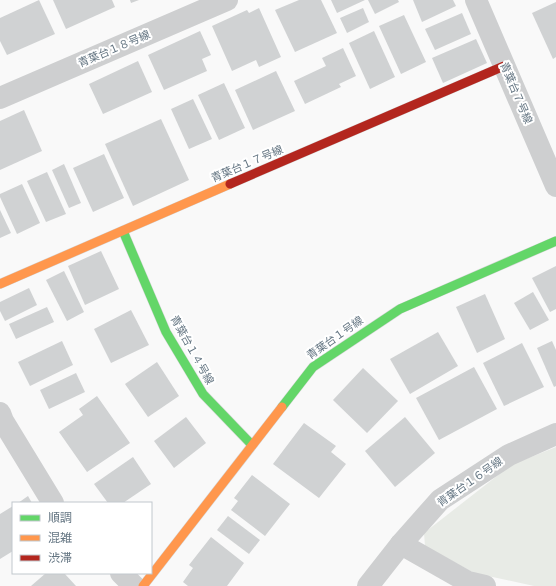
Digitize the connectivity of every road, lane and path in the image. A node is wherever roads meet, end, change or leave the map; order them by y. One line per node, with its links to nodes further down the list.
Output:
1 (227, 0): 4 (street, 青葉台１８号線)
2 (476, 0): 3 (street, 青葉台７号線)
3 (504, 66): 5 (street, 青葉台７号線); 6 (street, 青葉台１７号線)
4 (0, 98)
5 (556, 186)
6 (123, 231): 8 (street, 青葉台１７号線); 11 (street, 青葉台１４号線)
7 (556, 241): 11 (street, 青葉台１号線)
8 (0, 284)
9 (0, 413): 12 (street)
10 (556, 434): 13 (street, 青葉台１６号線)
11 (252, 445): 16 (street, 青葉台１号線)
12 (52, 502)
13 (401, 544): 17 (street, 青葉台１６号線); 18 (street)
14 (122, 574): 15 (street)
15 (134, 586)
16 (143, 586)
17 (368, 586)
18 (485, 586)

